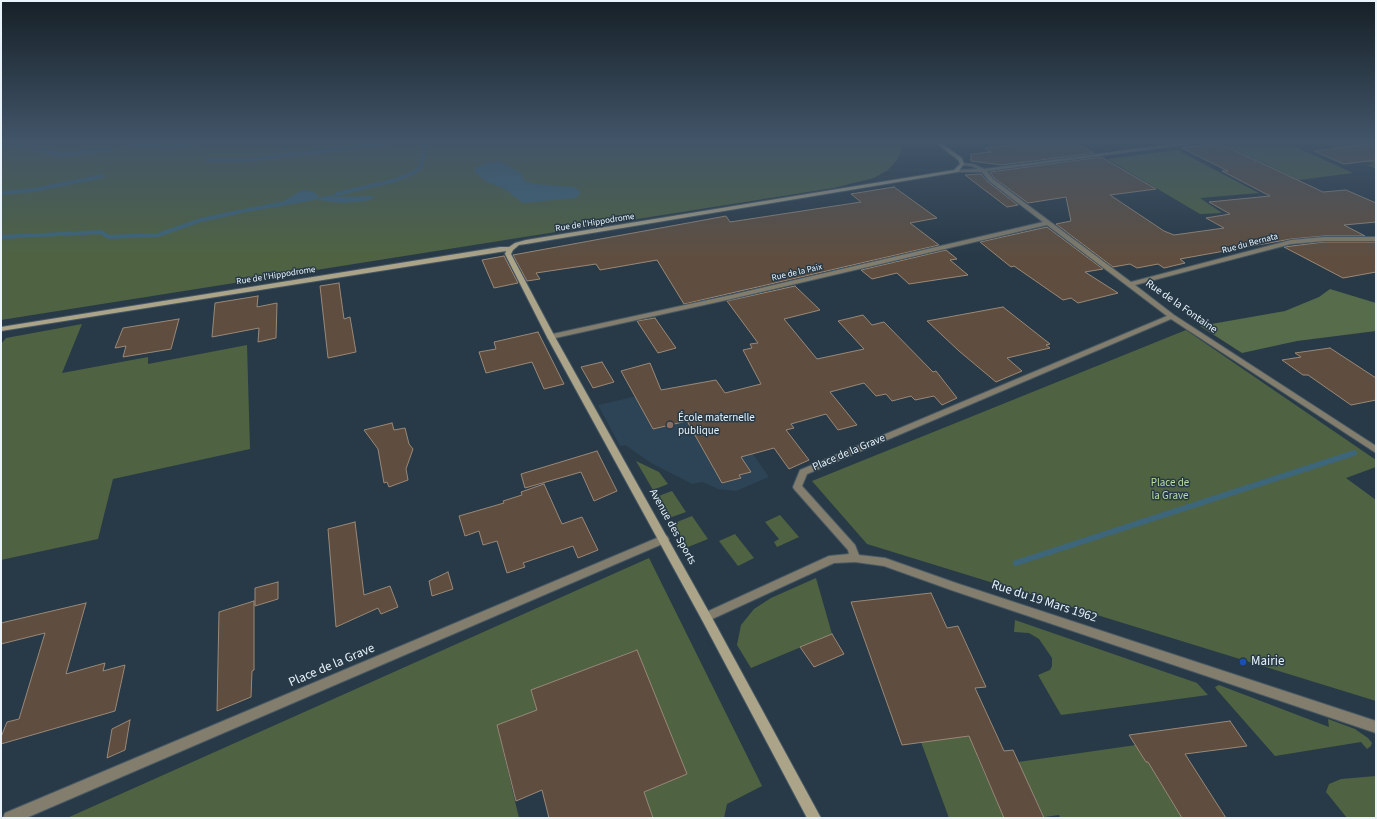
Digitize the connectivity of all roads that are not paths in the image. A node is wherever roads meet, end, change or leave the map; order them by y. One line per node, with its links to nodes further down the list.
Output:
1 (894, 181): 5 (main road, Rue de l'Hippodrome)
2 (993, 181): 3 (street, Rue de la Fontaine)
3 (1046, 223): 6 (street, Rue de la Fontaine); 9 (street, Rue de la Paix)
4 (1376, 239): 6 (street, Rue du Bernata)
5 (510, 249): 8 (main road, Rue de l'Hippodrome); 9 (main road, Avenue des Sports)
6 (1131, 284): 7 (street, Rue de la Fontaine)
7 (1172, 316): 10 (street, Rue de la Fontaine); 12 (street, Place de la Grave)
8 (1, 329)
9 (551, 337): 11 (main road, Avenue des Sports)
10 (1376, 450)
11 (664, 540): 13 (main road, Avenue des Sports); 15 (street, Place de la Grave)
12 (854, 558): 13 (street, Rue du 19 Mars 1962); 14 (street, Rue du 19 Mars 1962)
13 (706, 617): 16 (main road, Avenue des Sports)
14 (1376, 727)
15 (10, 818)
16 (814, 818)

